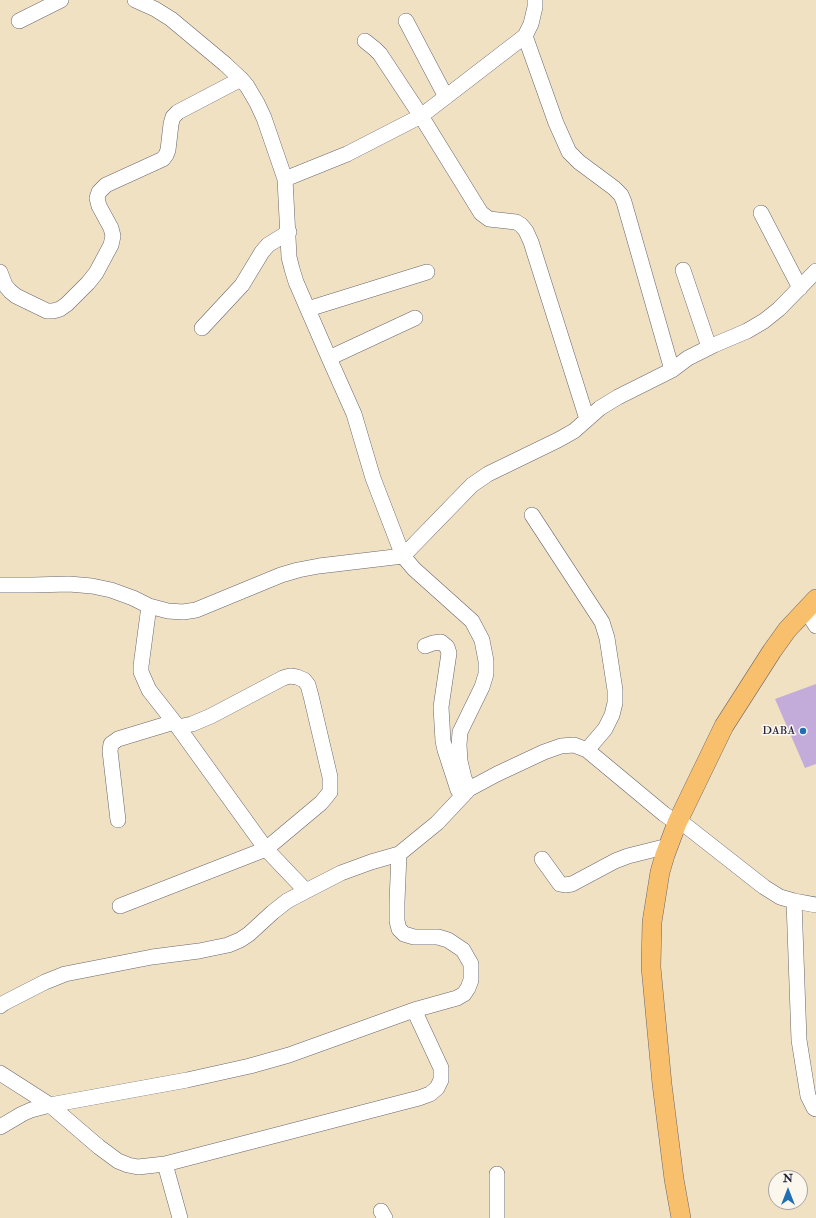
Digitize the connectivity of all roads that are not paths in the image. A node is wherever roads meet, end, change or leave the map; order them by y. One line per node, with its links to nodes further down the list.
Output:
1 (61, 0): 4 (street)
2 (135, 0): 8 (street)
3 (535, 0): 6 (street)
4 (19, 21)
5 (406, 21): 9 (street)
6 (525, 36): 9 (street); 24 (street)
7 (366, 42): 10 (street)
8 (241, 79): 11 (street); 16 (street)
9 (446, 97): 10 (street)
10 (421, 116): 11 (street); 25 (street)
11 (285, 180): 13 (street)
12 (761, 213): 18 (street)
13 (289, 232): 19 (street); 21 (street)
14 (683, 270): 22 (street)
15 (816, 271): 18 (street)
16 (0, 272)
17 (427, 272): 19 (street)
18 (800, 288): 22 (street)
19 (308, 309): 23 (street)
20 (415, 318): 23 (street)
21 (202, 328)
22 (709, 347): 24 (street)
23 (329, 358): 27 (street)
24 (672, 370): 25 (street)
25 (587, 419): 27 (street)
26 (532, 515): 34 (street)
27 (403, 556): 30 (street); 35 (street)
28 (0, 585): 30 (street)
29 (811, 604): 31 (street); 37 (main road)
30 (149, 606): 33 (street)
31 (816, 626)
32 (425, 646): 35 (street)
33 (176, 725): 36 (street); 39 (street); 39 (street)
34 (587, 750): 35 (street); 37 (street)
35 (465, 794): 40 (street)
36 (118, 820)
37 (677, 823): 38 (main road); 43 (street)
38 (668, 846): 41 (street); 56 (main road)
39 (266, 849): 42 (street); 45 (street)
40 (399, 854): 42 (street); 47 (street)
41 (542, 859)
42 (306, 891): 46 (street)
43 (794, 901): 44 (street); 50 (street)
44 (816, 905)
45 (120, 906)
46 (1, 1003)
47 (414, 1010): 49 (street); 52 (street)
48 (0, 1073): 49 (street)
49 (50, 1105): 51 (street); 52 (street)
50 (816, 1108)
51 (0, 1127)
52 (165, 1164): 54 (street)
53 (498, 1174): 55 (street)
54 (180, 1218)
55 (497, 1218)
56 (681, 1218)

